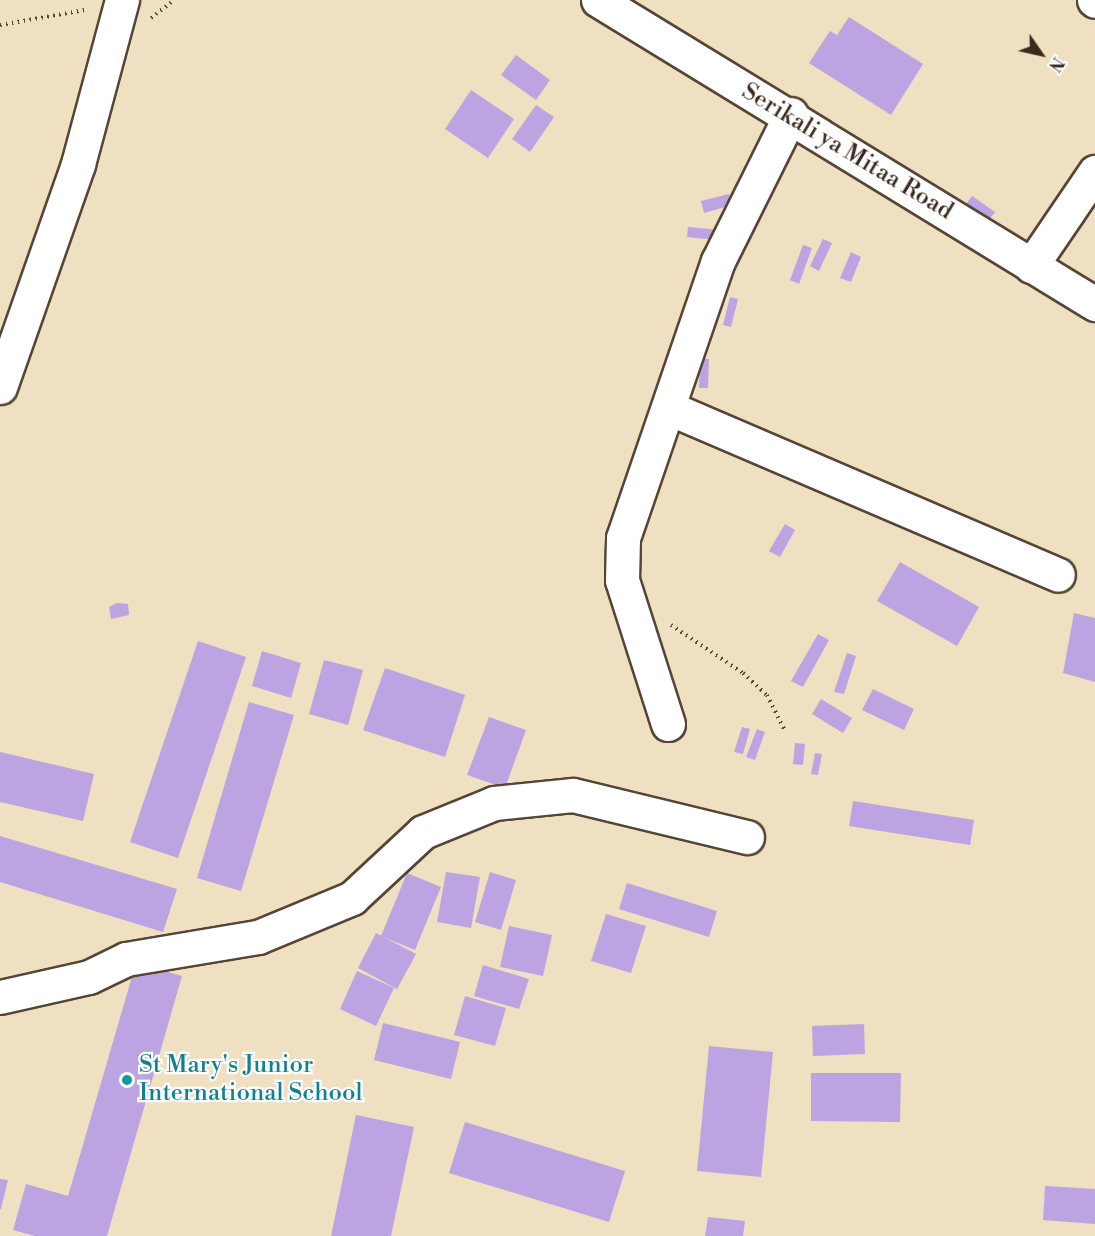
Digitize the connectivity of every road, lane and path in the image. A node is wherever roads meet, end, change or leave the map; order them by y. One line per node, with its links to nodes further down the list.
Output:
1 (598, 0): 4 (street, Serikali ya Mitaa Road)
2 (121, 2): 3 (path); 8 (street)
3 (0, 25)
4 (790, 114): 6 (street, Serikali ya Mitaa Road); 9 (street)
5 (1095, 172): 6 (street)
6 (1031, 266): 7 (street, Serikali ya Mitaa Road)
7 (1095, 304)
8 (0, 387)
9 (669, 408): 10 (street); 12 (street)
10 (1058, 576)
11 (667, 622): 13 (path)
12 (668, 724)
13 (785, 731)
14 (747, 837): 15 (street)
15 (0, 997)

